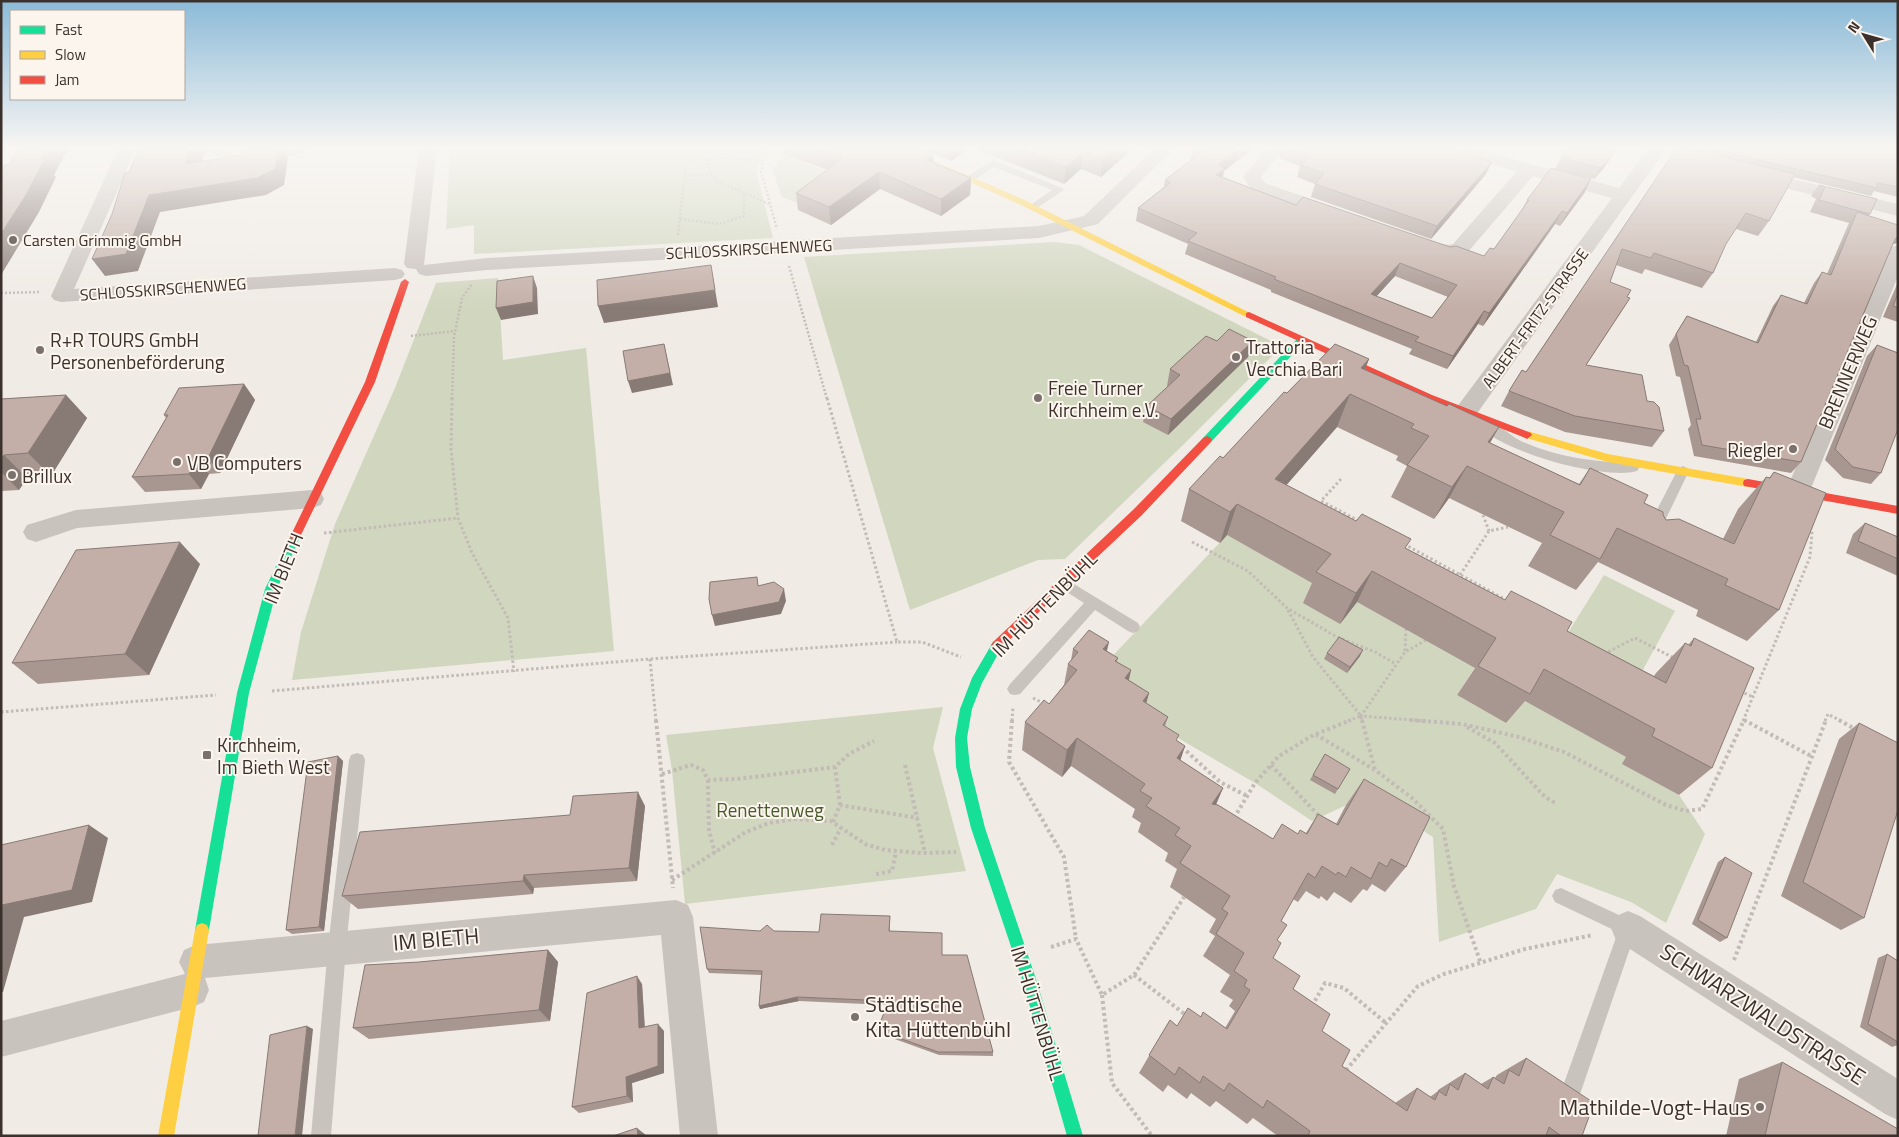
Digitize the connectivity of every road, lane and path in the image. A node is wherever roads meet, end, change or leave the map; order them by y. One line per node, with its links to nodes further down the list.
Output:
1 (103, 202): 27 (street, SCHLOSSKIRSCHENWEG)
2 (424, 202): 24 (street)
3 (682, 202): 16 (path)
4 (744, 202): 16 (path)
5 (765, 202): 13 (path)
6 (1026, 202): 14 (street)
7 (1041, 202): 14 (lane)
8 (1111, 202): 18 (street, SCHLOSSKIRSCHENWEG)
9 (1302, 202): 17 (street)
10 (1501, 202): 19 (street)
11 (1620, 202): 31 (street, ALBERT-FRITZ-STRASSE)
12 (1866, 202): 15 (street)
13 (769, 204): 20 (path)
14 (1035, 206): 18 (street)
15 (1898, 210)
16 (680, 219): 22 (path)
17 (1352, 219)
18 (1071, 226): 20 (street, SCHLOSSKIRSCHENWEG); 30 (street)
19 (1408, 239)
20 (783, 248): 22 (street, SCHLOSSKIRSCHENWEG); 57 (path)
21 (1898, 251): 35 (street, BRENNERWEG)
22 (676, 253): 23 (street, SCHLOSSKIRSCHENWEG)
23 (487, 264): 24 (street, SCHLOSSKIRSCHENWEG); 28 (path)
24 (420, 267): 25 (street)
25 (400, 278): 27 (street, SCHLOSSKIRSCHENWEG); 29 (street, IM BIETH)
26 (1, 293): 27 (path)
27 (61, 296)
28 (455, 332): 29 (path); 39 (path)
29 (384, 340): 36 (street, IM BIETH)
30 (1301, 340): 31 (street); 50 (street, IM HÜTTENBÜHL)
31 (1471, 416): 32 (lane)
32 (1650, 468): 33 (street)
33 (1683, 471): 35 (street); 45 (lane)
34 (1341, 479): 40 (path)
35 (1797, 492): 37 (street); 68 (path)
36 (312, 499): 42 (street, IM BIETH); 44 (street, IM BIETH)
37 (1898, 510)
38 (1483, 515): 43 (path)
39 (458, 518): 44 (path); 64 (path)
40 (1365, 524)
41 (1508, 527): 43 (path)
42 (36, 532)
43 (1489, 532): 48 (path)
44 (294, 536): 67 (street, IM BIETH)
45 (1650, 538)
46 (1192, 542): 53 (path)
47 (1400, 542): 48 (path)
48 (1461, 574): 49 (path); 52 (path)
49 (1456, 580)
50 (1064, 583): 51 (lane); 63 (street, IM HÜTTENBÜHL)
51 (1094, 602): 54 (lane); 65 (lane)
52 (1516, 606)
53 (1288, 608): 62 (path); 71 (path)
54 (1133, 627)
55 (1406, 629): 59 (path)
56 (1426, 640): 59 (path)
57 (897, 642): 60 (path); 63 (path)
58 (1598, 649): 61 (path)
59 (1405, 652): 62 (path)
60 (650, 659): 64 (path); 84 (path)
61 (1678, 660)
62 (1396, 664): 71 (path)
63 (984, 666): 97 (street, IM HÜTTENBÜHL)
64 (514, 672): 67 (path)
65 (1015, 689): 69 (path); 107 (path)
66 (1736, 689): 68 (path)
67 (243, 693): 70 (path); 112 (street, IM BIETH)
68 (1753, 697): 72 (path)
69 (1047, 705)
70 (1, 712)
71 (1361, 716): 73 (path); 75 (path); 83 (path)
72 (1744, 720): 73 (path); 78 (path)
73 (1462, 724): 89 (path)
74 (1863, 733): 78 (path)
75 (1315, 734): 81 (path); 83 (path)
76 (874, 740): 82 (path)
77 (1178, 743): 86 (path)
78 (1811, 756): 113 (path)
79 (357, 760): 108 (lane)
80 (905, 765): 91 (path)
81 (1270, 766): 88 (path); 93 (path)
82 (835, 767): 85 (path); 90 (path)
83 (1375, 770): 110 (path)
84 (662, 774): 85 (path); 102 (path)
85 (708, 780): 99 (path)
86 (1220, 782): 87 (path); 88 (path)
87 (1214, 787)
88 (1247, 796): 94 (path)
89 (1556, 804)
90 (840, 805): 91 (path); 92 (path)
91 (918, 818): 100 (path)
92 (833, 822): 95 (path); 99 (path)
93 (1325, 823)
94 (1230, 826)
95 (841, 828): 96 (path); 98 (path)
96 (832, 844)
97 (984, 848): 100 (path); 109 (street, IM HÜTTENBÜHL)
98 (896, 852): 100 (path); 101 (path)
99 (715, 853): 102 (path)
100 (925, 853)
101 (876, 874)
102 (672, 880): 105 (path)
103 (1560, 896): 106 (lane)
104 (1184, 897): 111 (path)
105 (676, 917): 108 (street, IM BIETH); 124 (street)
106 (1628, 928): 110 (path); 113 (street, SCHWARZWALDSTRASSE); 120 (lane)
107 (1076, 939): 109 (path); 114 (path)
108 (338, 948): 112 (street, IM BIETH); 123 (lane)
109 (1022, 958): 125 (street, IM HÜTTENBÜHL)
110 (1481, 964): 117 (path)
111 (1134, 974): 114 (path); 116 (path)
112 (194, 976): 118 (street, IM BIETH); 122 (street, IM BIETH)
113 (1723, 988): 121 (street, SCHWARZWALDSTRASSE)
114 (1102, 995): 126 (path)
115 (1310, 1009): 117 (path)
116 (1189, 1018)
117 (1386, 1023): 119 (path)
118 (1, 1039)
119 (1344, 1073)
120 (1568, 1100)
121 (1898, 1101)
122 (166, 1136)
123 (321, 1136)
124 (699, 1136)
125 (1075, 1136)
126 (1152, 1136)

